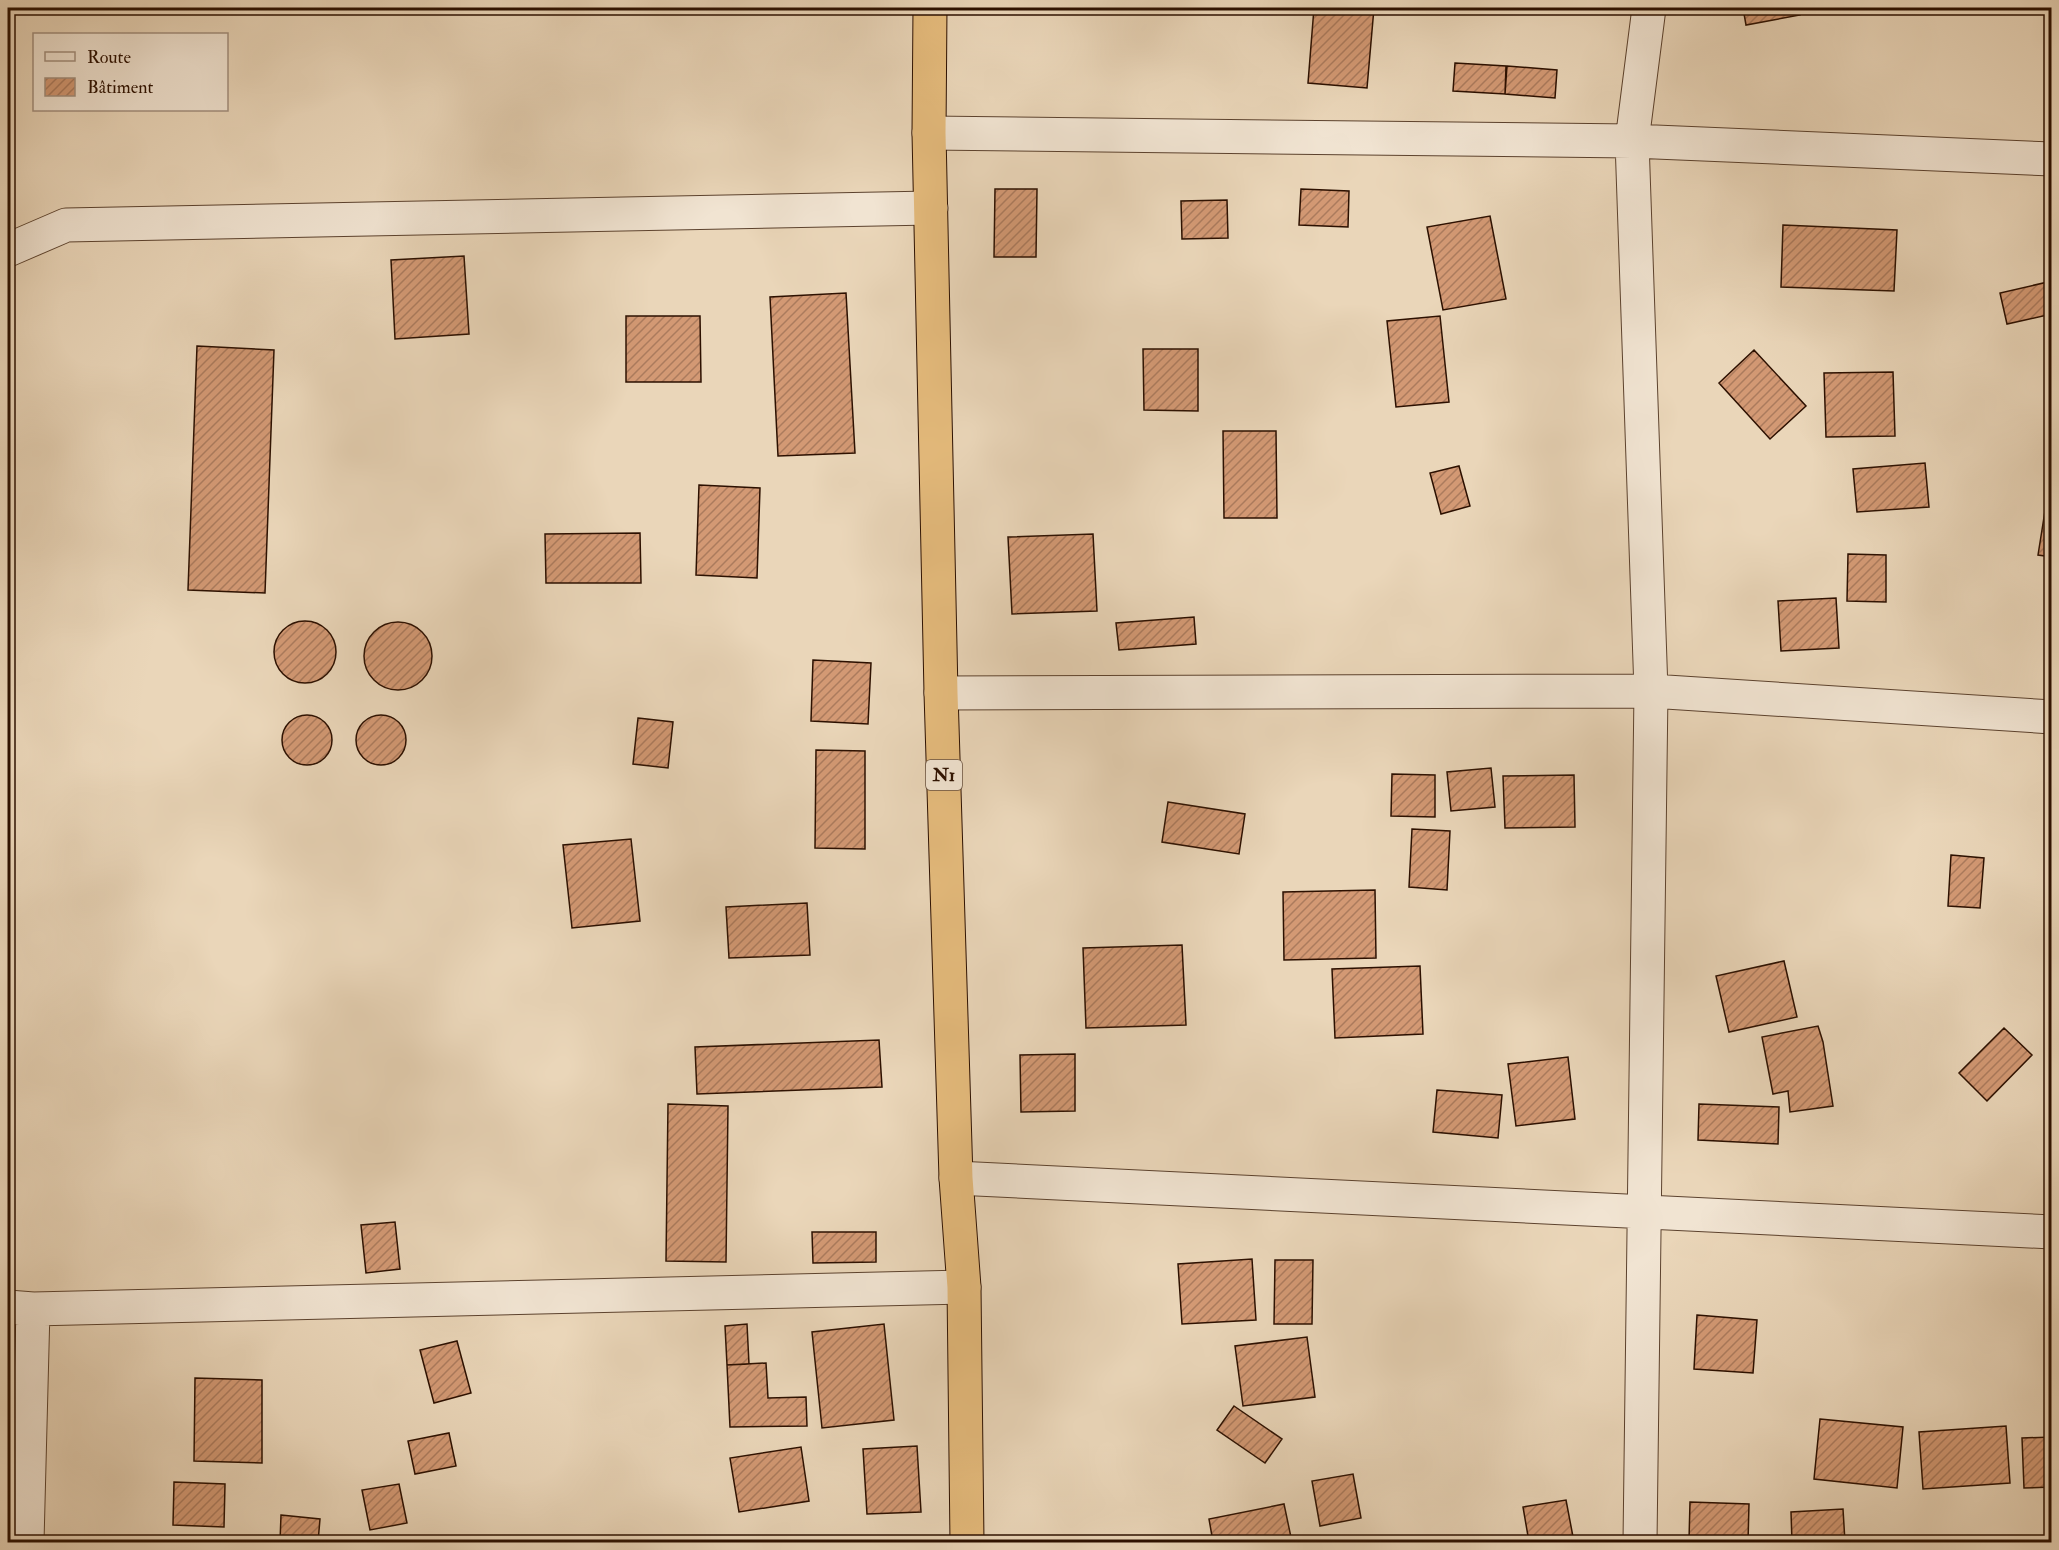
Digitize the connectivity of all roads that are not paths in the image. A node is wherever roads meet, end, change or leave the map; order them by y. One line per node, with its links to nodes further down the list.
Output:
1 (930, 8): 3 (highway, N1)
2 (1649, 8): 4 (street)
3 (929, 133): 4 (street); 6 (highway, N1)
4 (1632, 141): 5 (street); 8 (street)
5 (2052, 159)
6 (931, 208): 7 (street); 9 (highway, N1)
7 (8, 250)
8 (1651, 691): 9 (street); 10 (street); 12 (street)
9 (941, 693): 11 (highway, N1)
10 (2052, 717)
11 (956, 1178): 12 (street); 14 (highway, N1)
12 (1645, 1213): 13 (street); 18 (street)
13 (2052, 1232)
14 (964, 1287): 15 (street); 17 (highway, N1)
15 (20, 1308): 16 (street)
16 (27, 1542)
17 (967, 1542)
18 (1640, 1542)

